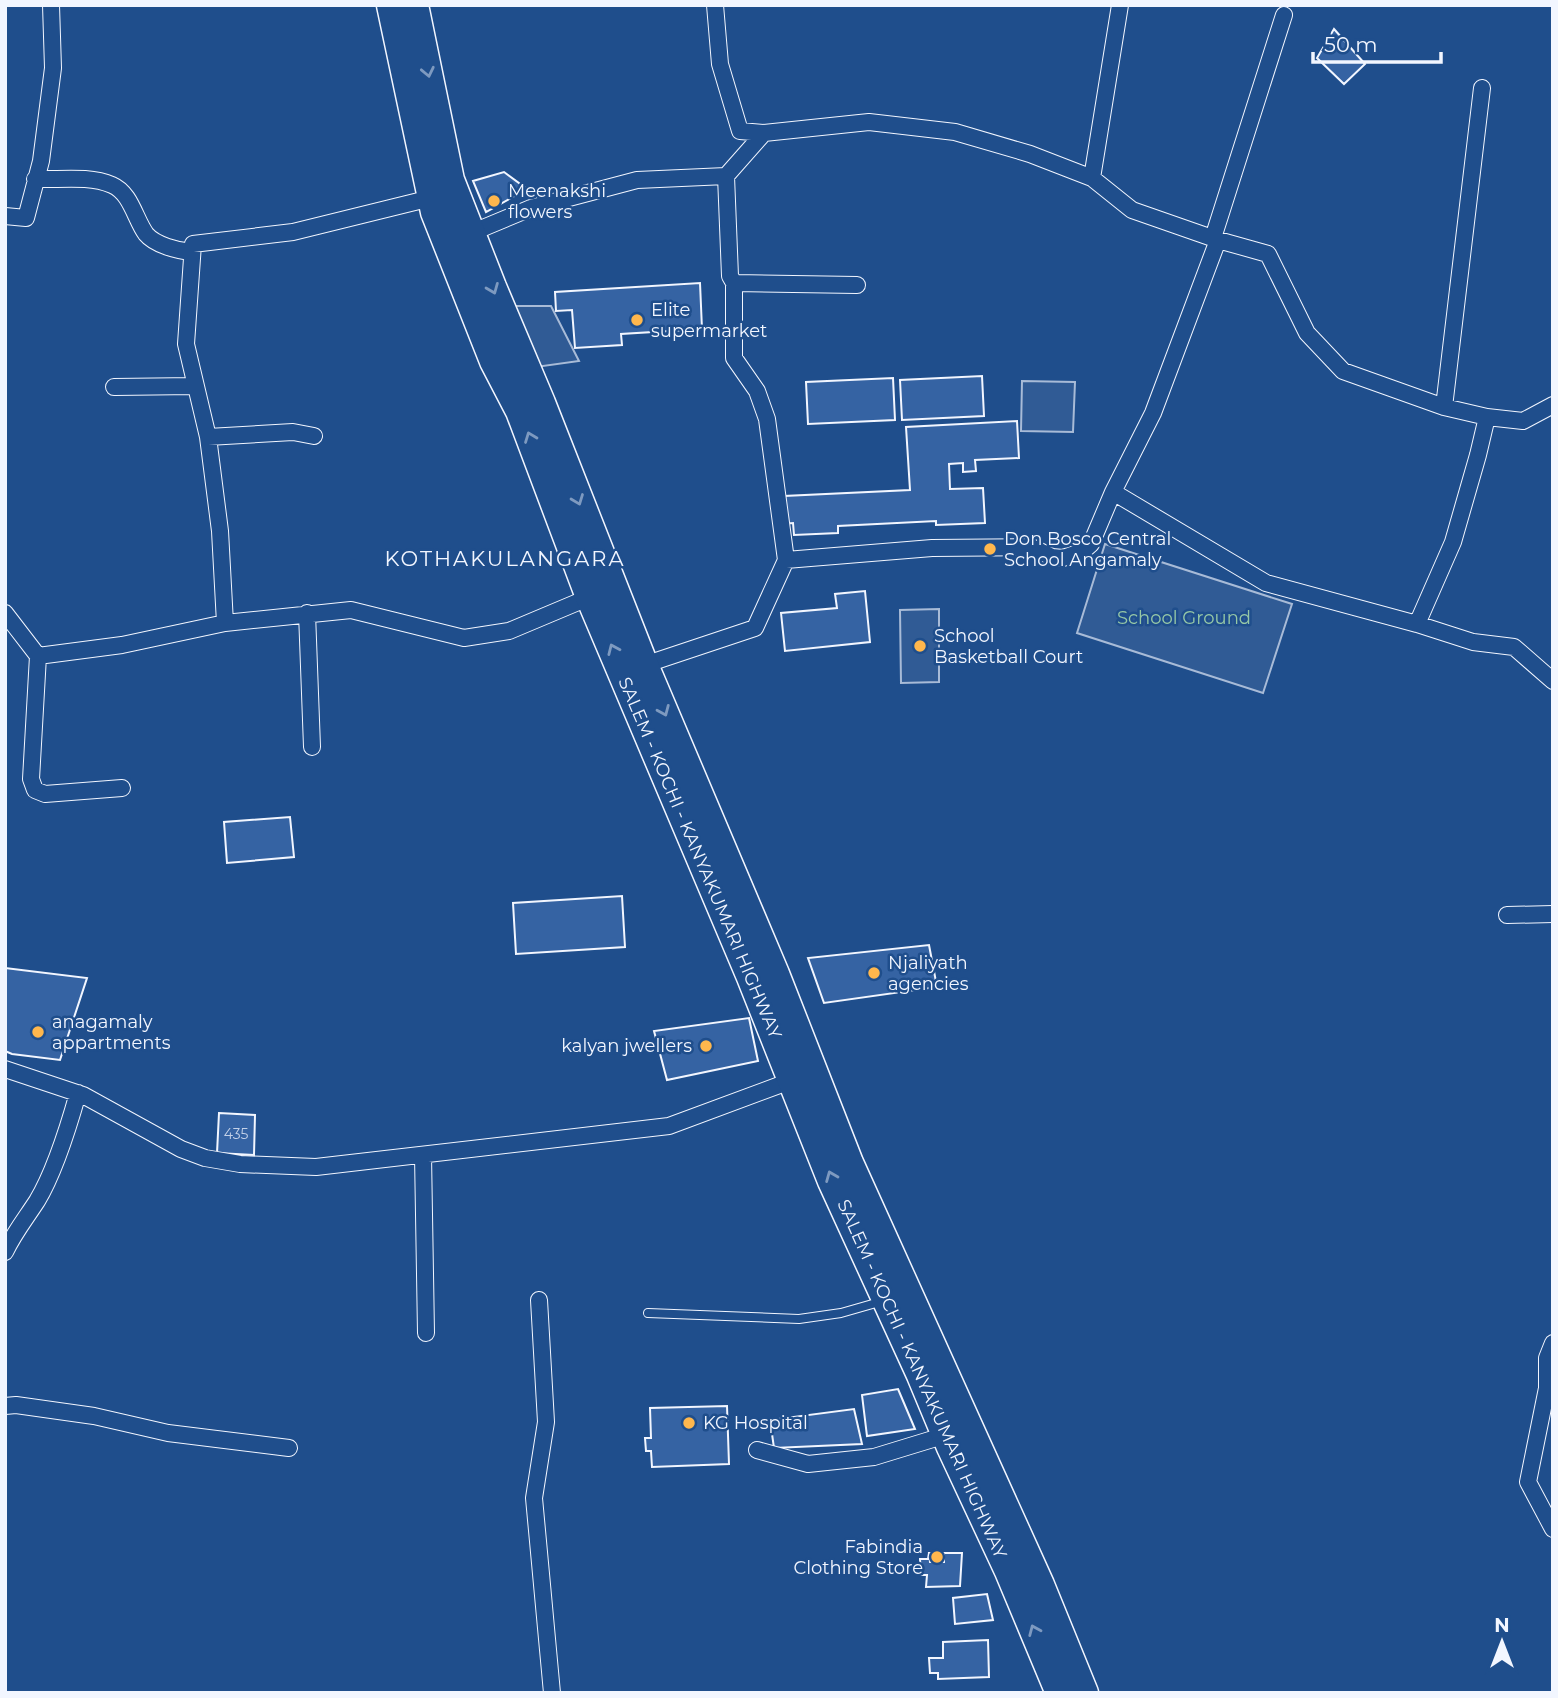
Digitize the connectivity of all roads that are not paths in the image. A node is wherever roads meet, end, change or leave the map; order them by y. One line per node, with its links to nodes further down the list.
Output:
1 (51, 5): 11 (street)
2 (391, 5): 12 (highway, SALEM - KOCHI - KANYAKUMARI HIGHWAY)
3 (414, 5): 14 (highway, SALEM - KOCHI - KANYAKUMARI HIGHWAY, one-way to 14)
4 (715, 5): 8 (street)
5 (1120, 5): 10 (street)
6 (1284, 15): 15 (street)
7 (1482, 88): 22 (street)
8 (764, 133): 9 (street); 10 (street)
9 (726, 176): 14 (street); 17 (street)
10 (1092, 178): 15 (street)
11 (35, 179): 13 (street); 16 (street)
12 (431, 198): 16 (street); 28 (highway, SALEM - KOCHI - KANYAKUMARI HIGHWAY, one-way to 12)
13 (5, 216)
14 (471, 233): 34 (highway, SALEM - KOCHI - KANYAKUMARI HIGHWAY, one-way to 34)
15 (1215, 239): 22 (street); 26 (street)
16 (192, 252): 19 (street)
17 (734, 284): 18 (street); 27 (street)
18 (857, 285)
19 (194, 386): 20 (street); 25 (street)
20 (114, 387)
21 (1553, 405): 23 (street)
22 (1444, 407): 23 (street)
23 (1487, 417): 32 (street)
24 (314, 436): 25 (street)
25 (208, 437): 31 (street)
26 (1113, 492): 27 (street); 32 (street)
27 (786, 560): 34 (street)
28 (590, 597): 30 (street); 41 (highway, SALEM - KOCHI - KANYAKUMARI HIGHWAY, one-way to 28)
29 (5, 613): 33 (street)
30 (307, 613): 31 (street); 36 (street)
31 (225, 624): 33 (street)
32 (1417, 624): 35 (street)
33 (38, 656): 37 (street)
34 (644, 665): 58 (highway, SALEM - KOCHI - KANYAKUMARI HIGHWAY, one-way to 58)
35 (1553, 681)
36 (312, 747)
37 (122, 788)
38 (1553, 914): 39 (street)
39 (1507, 915)
40 (5, 1069): 42 (street)
41 (793, 1080): 43 (street); 46 (highway, SALEM - KOCHI - KANYAKUMARI HIGHWAY, one-way to 41)
42 (78, 1093): 43 (street); 44 (street)
43 (422, 1155): 48 (street)
44 (5, 1252)
45 (539, 1300): 56 (street)
46 (886, 1300): 47 (lane); 52 (highway, SALEM - KOCHI - KANYAKUMARI HIGHWAY)
47 (648, 1313)
48 (426, 1333)
49 (1553, 1343): 50 (street)
50 (1550, 1388): 55 (street)
51 (5, 1406): 53 (street)
52 (946, 1435): 54 (street); 57 (highway, SALEM - KOCHI - KANYAKUMARI HIGHWAY, one-way to 52)
53 (289, 1448)
54 (757, 1450)
55 (1553, 1529)
56 (552, 1693)
57 (1060, 1693)
58 (1084, 1693)

